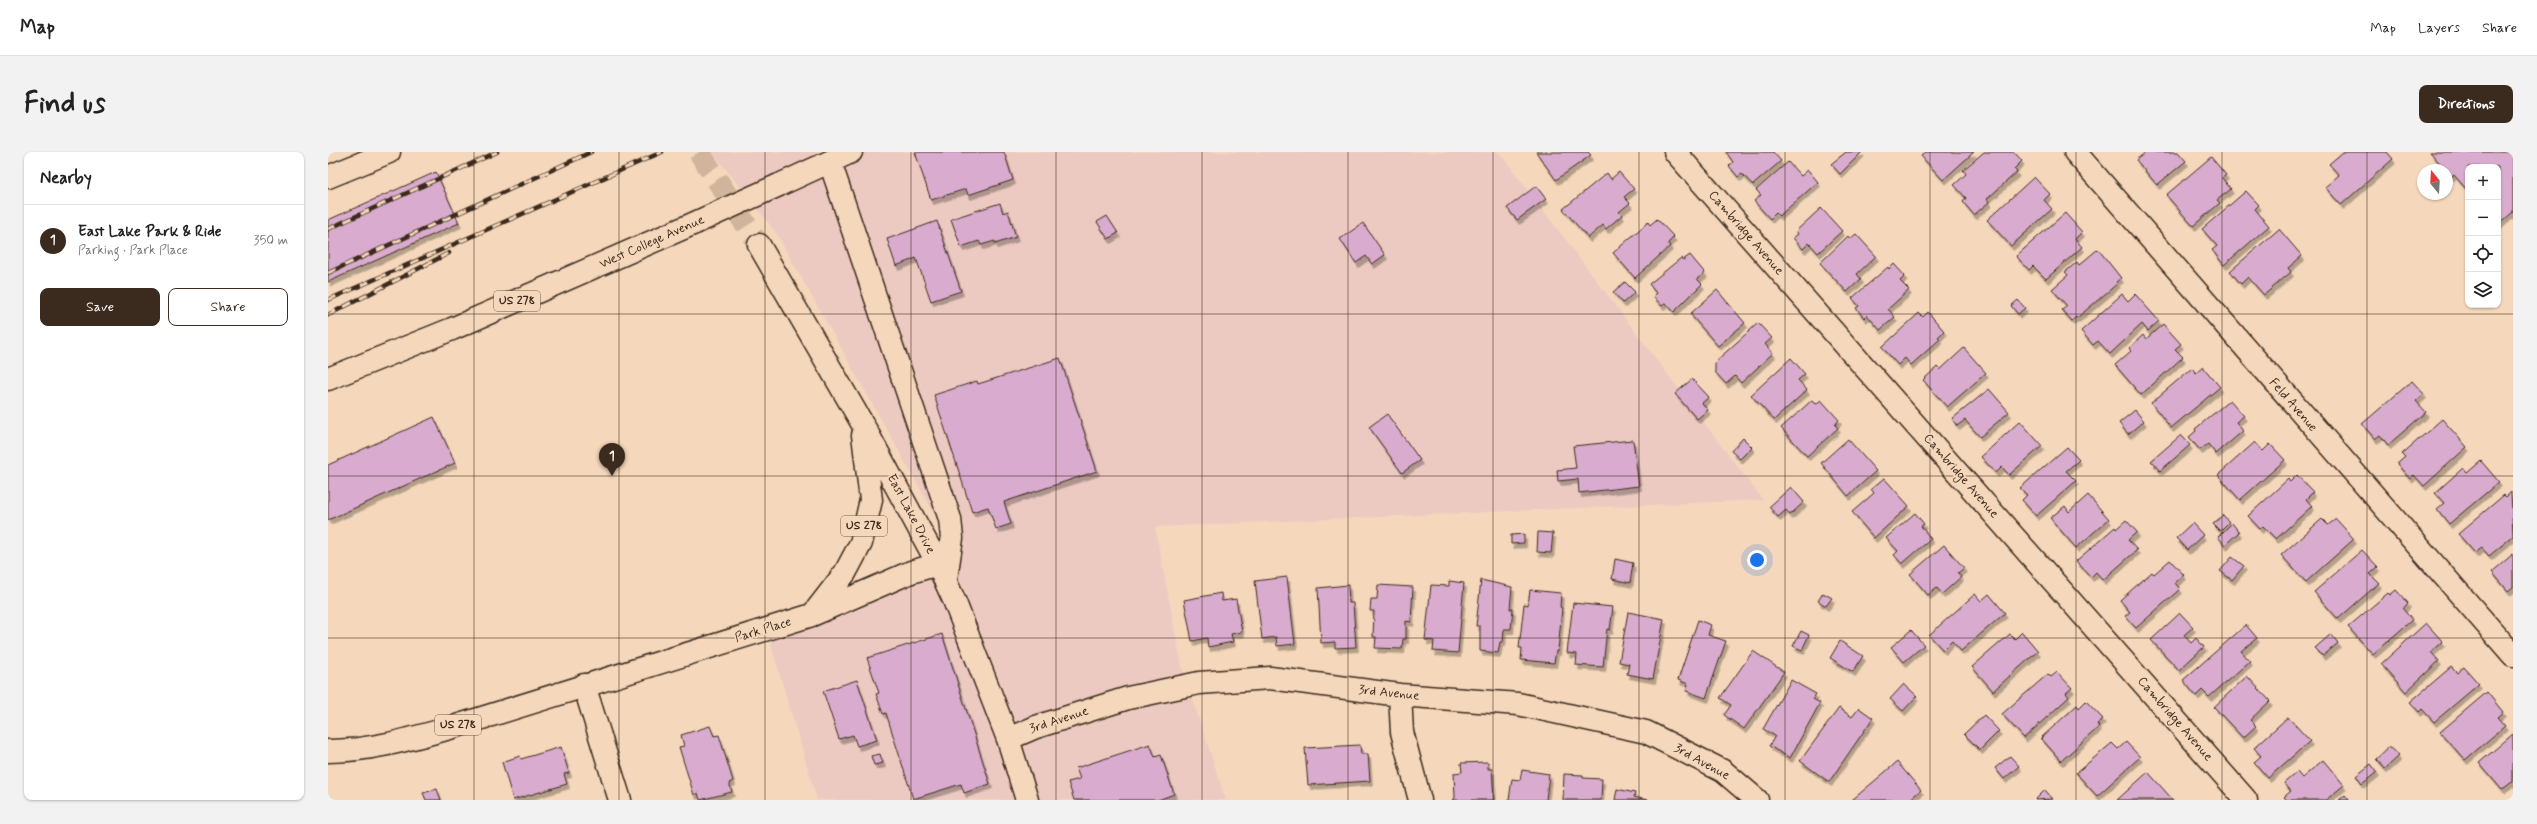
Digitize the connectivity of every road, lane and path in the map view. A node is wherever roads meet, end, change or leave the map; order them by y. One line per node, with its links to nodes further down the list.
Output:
1 (390, 152): 5 (street)
2 (851, 152): 6 (street, West College Avenue / US 278)
3 (1675, 152): 22 (street, Cambridge Avenue)
4 (2075, 152): 13 (street, Feld Avenue)
5 (345, 160): 7 (street)
6 (830, 162): 9 (street, West College Avenue / US 278, bridge); 11 (street)
7 (328, 177)
8 (758, 245): 10 (street, East Lake Drive / US 278)
9 (328, 379)
10 (862, 423): 11 (street, East Lake Drive / US 278); 12 (street, US 278)
11 (942, 572): 12 (street, Park Place / US 278); 16 (street, East Lake Drive)
12 (812, 615): 14 (street, Park Place / US 278)
13 (2513, 655)
14 (584, 685): 17 (street, US 278); 18 (street)
15 (1400, 694): 16 (street, 3rd Avenue); 20 (street); 21 (street, 3rd Avenue)
16 (1008, 739): 19 (street, East Lake Drive)
17 (328, 751)
18 (620, 800)
19 (1028, 800)
20 (1420, 800)
21 (1757, 800)
22 (2246, 800)

